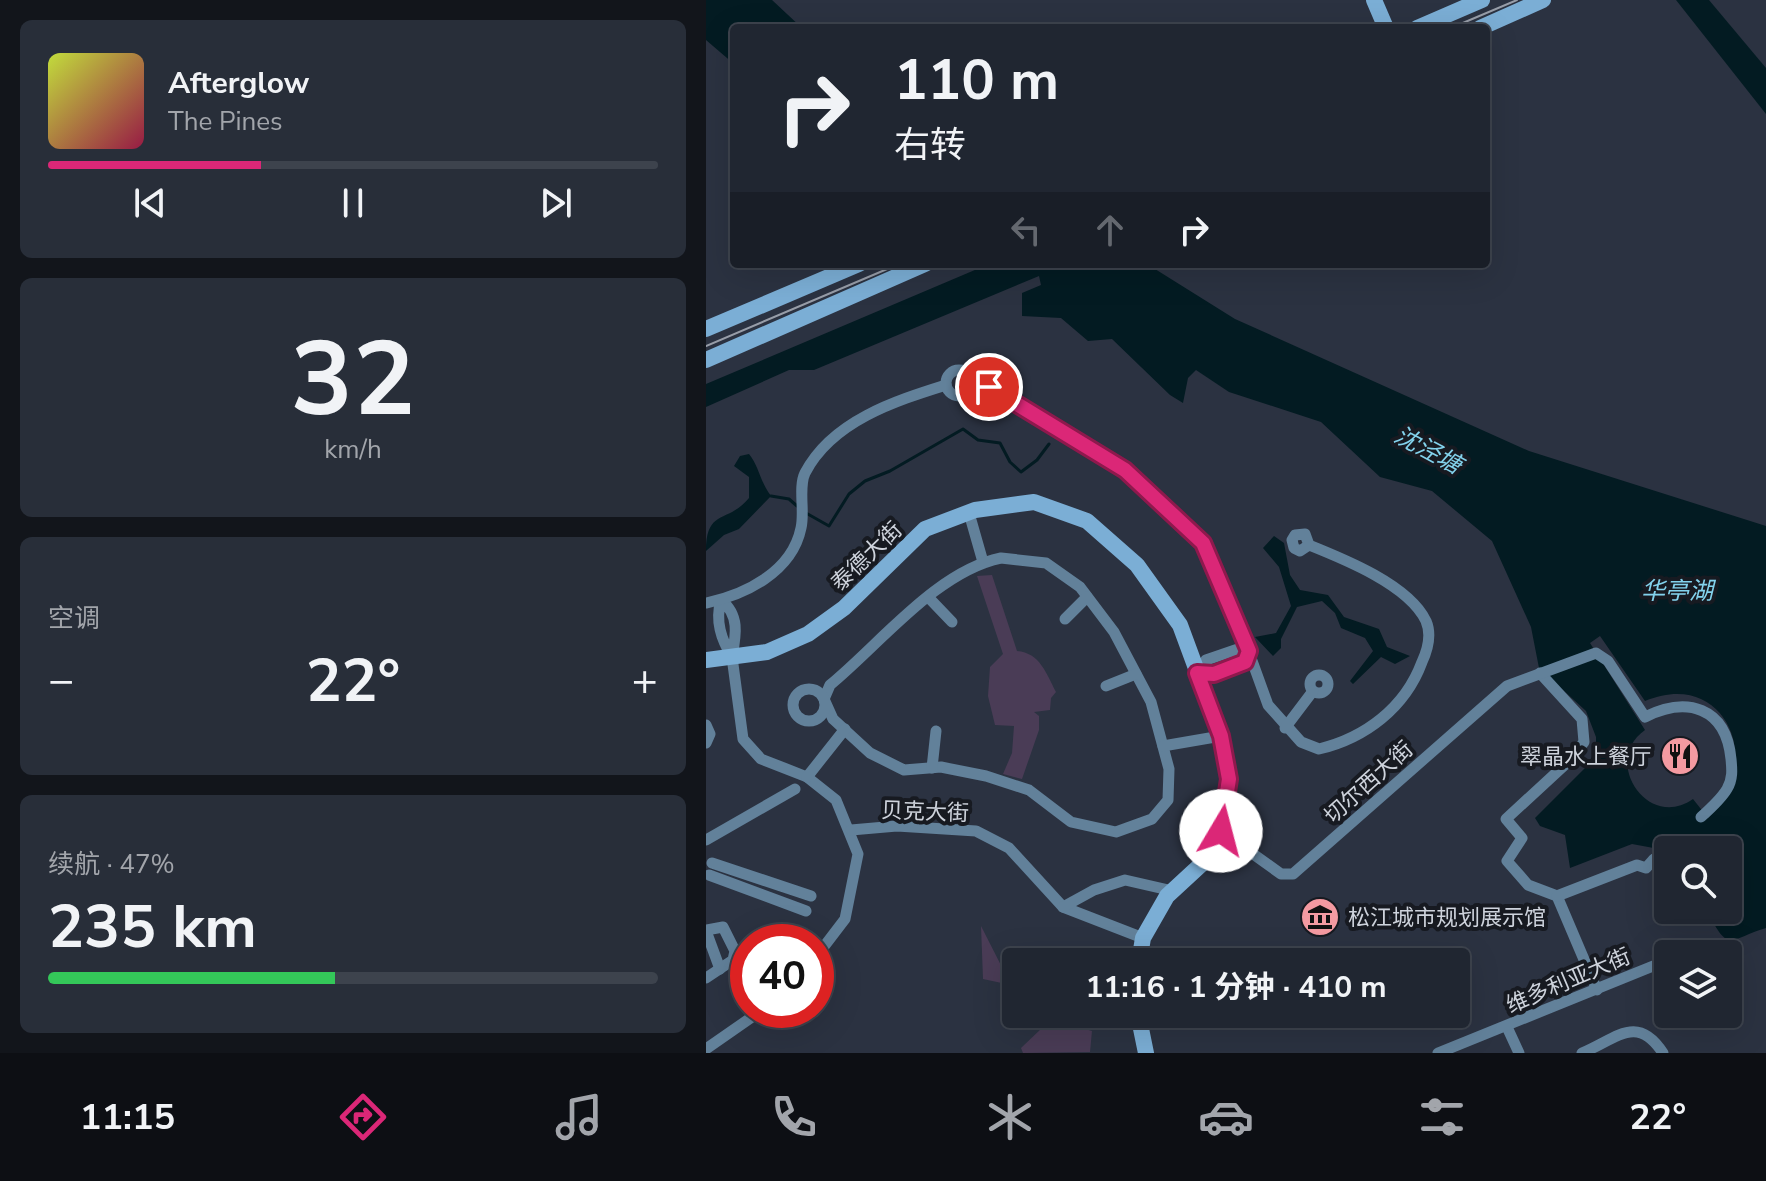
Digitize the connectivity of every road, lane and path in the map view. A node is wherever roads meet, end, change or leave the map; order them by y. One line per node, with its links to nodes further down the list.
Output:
1 (1374, 0): 4 (street)
2 (1482, 0): 5 (street)
3 (1543, 0): 6 (street)
4 (1384, 24)
5 (1426, 24)
6 (1489, 24)
7 (850, 268): 9 (street)
8 (916, 268): 10 (street)
9 (706, 329)
10 (706, 360)
11 (946, 385): 12 (street); 12 (street); 18 (street)
12 (973, 386): 22 (street)
13 (969, 513): 15 (street); 23 (street, 泰德大街); 25 (street, 泰德大街)
14 (1309, 545): 31 (street)
15 (983, 562): 16 (street); 17 (street)
16 (1087, 597): 20 (street); 27 (street)
17 (929, 598): 21 (street); 32 (street)
18 (721, 600): 19 (street); 23 (street)
19 (706, 603)
20 (1065, 619)
21 (952, 622)
22 (1249, 651): 25 (street); 31 (street)
23 (732, 657): 24 (street, 泰德大街); 38 (street)
24 (706, 660)
25 (1197, 673): 34 (street, 泰德大街)
26 (1540, 673): 40 (street, 切尔西大街); 42 (street, 切尔西大街); 49 (street)
27 (1136, 674): 28 (street); 36 (street)
28 (1106, 686)
29 (1313, 691): 31 (street)
30 (706, 725): 35 (street)
31 (1285, 728)
32 (845, 729): 37 (street); 38 (street)
33 (936, 731): 37 (street)
34 (1221, 736): 36 (street); 42 (street, 泰德大街)
35 (706, 743)
36 (1163, 746): 37 (street)
37 (932, 768)
38 (807, 777): 41 (street)
39 (795, 789): 43 (street)
40 (1701, 817)
41 (851, 830): 50 (street, 贝克大街); 53 (street)
42 (1221, 831): 47 (street)
43 (706, 842): 45 (street)
44 (1654, 859): 49 (street)
45 (712, 863): 46 (street); 48 (street)
46 (707, 878): 51 (street)
47 (1173, 891): 50 (street); 54 (street)
48 (811, 896)
49 (1557, 896): 59 (street)
50 (1063, 907): 54 (street, 贝克大街)
51 (806, 911)
52 (706, 930): 57 (street); 57 (street)
53 (834, 933)
54 (1143, 938): 55 (street)
55 (1141, 948)
56 (1654, 966): 59 (street, 维多利亚大街)
57 (720, 969): 58 (street)
58 (706, 978)
59 (1597, 990): 60 (street, 维多利亚大街)
60 (1507, 1027): 65 (street, 维多利亚大街); 66 (street)
61 (736, 1028): 63 (street)
62 (1141, 1028): 64 (street)
63 (706, 1049)
64 (1146, 1053)
65 (1438, 1053)
66 (1519, 1053)
67 (1582, 1053): 68 (street)
68 (1663, 1053)

